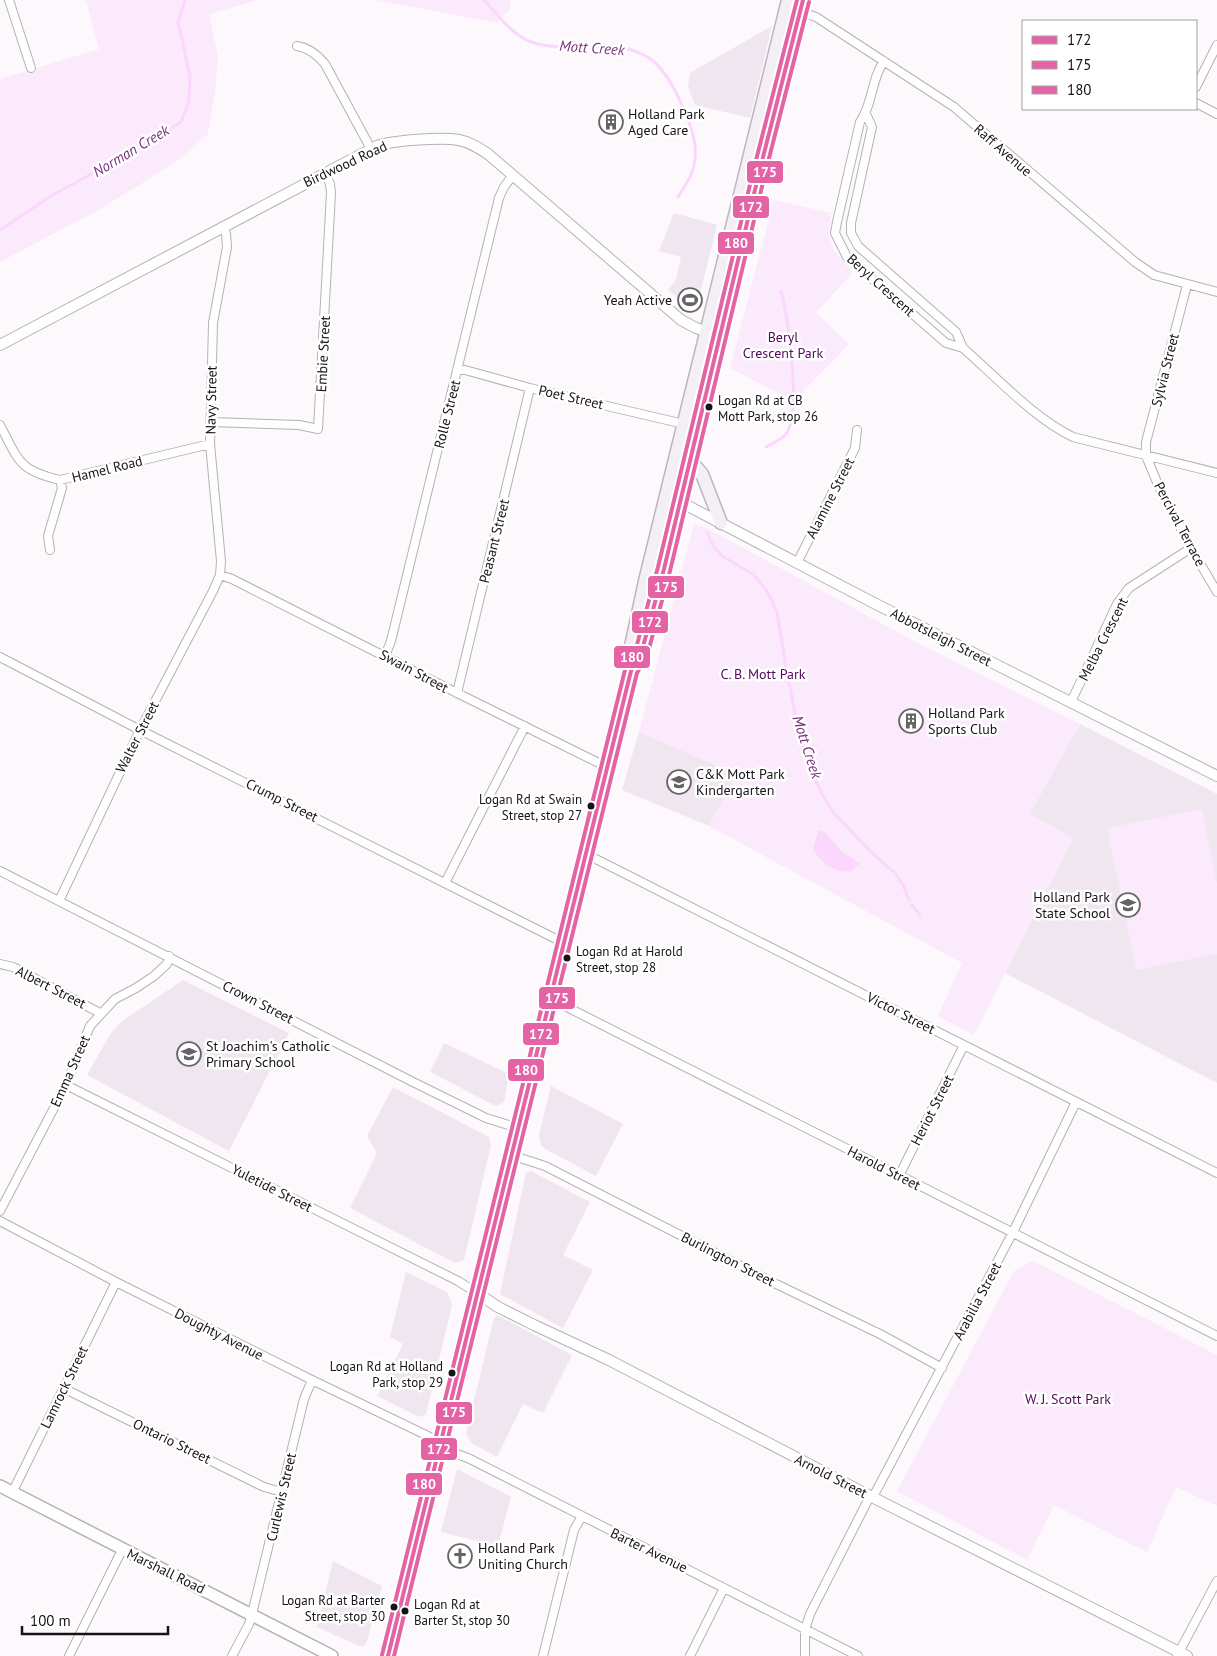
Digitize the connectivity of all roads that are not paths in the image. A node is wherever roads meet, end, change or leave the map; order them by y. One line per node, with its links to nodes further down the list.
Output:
1 (9, 0): 7 (street)
2 (787, 3): 3 (street, Raff Avenue); 18 (main road)
3 (802, 5): 6 (street, Raff Avenue); 19 (main road)
4 (1217, 45): 8 (street)
5 (297, 46): 12 (street)
6 (884, 61): 10 (street, Beryl Crescent); 16 (street, Raff Avenue)
7 (31, 68)
8 (1197, 85)
9 (1197, 104): 11 (street)
10 (866, 114): 21 (street, Beryl Crescent); 21 (street, Beryl Crescent)
11 (1217, 114)
12 (370, 149): 13 (street, Birdwood Road); 14 (street, Birdwood Road)
13 (325, 173): 15 (street, Birdwood Road); 24 (street, Embie Street)
14 (513, 175): 18 (street, Birdwood Road); 22 (street, Rolle Street)
15 (223, 226): 20 (street, Birdwood Road); 24 (street, Navy Street)
16 (1187, 285): 17 (street, Raff Avenue); 29 (street, Sylvia Street)
17 (1217, 292)
18 (707, 332): 19 (street, Birdwood Road); 25 (main road)
19 (721, 336): 30 (main road)
20 (0, 344)
21 (963, 348): 29 (street, Beryl Crescent)
22 (458, 370): 23 (street, Poet Street); 41 (street, Rolle Street)
23 (530, 388): 25 (street, Poet Street); 44 (street, Peasant Street)
24 (211, 422): 28 (street, Navy Street)
25 (684, 424): 33 (main road)
26 (0, 425): 32 (street, Hamel Road)
27 (857, 430): 38 (street, Alamine Street)
28 (210, 444): 32 (street, Hamel Road); 39 (street, Navy Street)
29 (1146, 456): 31 (street, Beryl Crescent); 36 (street, Percival Terrace)
30 (690, 460): 34 (main road); 35 (main road)
31 (1217, 473)
32 (60, 480): 37 (street)
33 (667, 496): 34 (street, Abbotsleigh Street); 43 (main road)
34 (680, 502): 35 (street, Abbotsleigh Street); 43 (main road)
35 (722, 523): 38 (street, Abbotsleigh Street)
36 (1191, 548): 40 (street, Percival Terrace); 45 (street, Melba Crescent)
37 (50, 550)
38 (797, 563): 45 (street, Abbotsleigh Street)
39 (220, 575): 41 (street, Swain Street); 47 (street, Walter Street)
40 (1217, 592)
41 (385, 656): 44 (street, Swain Street)
42 (0, 657): 47 (street, Crump Street)
43 (631, 671): 48 (main road)
44 (457, 693): 46 (street, Swain Street)
45 (1071, 702): 49 (street, Abbotsleigh Street)
46 (524, 726): 48 (street, Swain Street); 52 (street)
47 (140, 730): 52 (street, Crump Street); 53 (street, Walter Street)
48 (607, 767): 50 (main road)
49 (1217, 776)
50 (586, 854): 54 (main road); 59 (street, Victor Street)
51 (0, 870): 53 (street, Crown Street)
52 (445, 883): 54 (street, Crump Street)
53 (58, 901): 55 (street, Crown Street)
54 (564, 942): 57 (main road)
55 (169, 956): 58 (street, Emma Street); 62 (street, Crown Street)
56 (0, 964): 58 (street, Albert Street)
57 (551, 999): 62 (main road); 65 (street, Harold Street)
58 (100, 1013): 60 (street, Emma Street)
59 (964, 1045): 61 (street, Victor Street); 65 (street, Heriot Street)
60 (66, 1085): 66 (street, Emma Street); 70 (street, Yuletide Street)
61 (1076, 1102): 64 (street, Victor Street); 68 (street, Arabilia Street)
62 (518, 1128): 63 (main road)
63 (511, 1155): 70 (main road); 72 (street, Burlington Street)
64 (1217, 1173)
65 (899, 1176): 68 (street, Harold Street)
66 (0, 1211)
67 (0, 1221): 69 (street, Doughty Avenue)
68 (1013, 1232): 71 (street, Harold Street); 72 (street, Arabilia Street)
69 (116, 1282): 73 (street, Doughty Avenue); 74 (street, Lamrock Street)
70 (477, 1292): 75 (main road); 79 (street, Arnold Street)
71 (1217, 1336)
72 (942, 1368): 79 (street, Arabilia Street)
73 (312, 1380): 75 (street, Doughty Avenue); 77 (street, Curlewis Street)
74 (63, 1388): 77 (street, Ontario Street); 78 (street, Lamrock Street)
75 (440, 1444): 80 (street, Barter Avenue); 90 (main road)
76 (0, 1486): 78 (main road, Marshall Road)
77 (282, 1492): 84 (street, Curlewis Street)
78 (12, 1493): 81 (main road, Marshall Road)
79 (872, 1497): 85 (street, Arabilia Street); 86 (street, Arnold Street)
80 (582, 1516): 83 (street, Barter Avenue); 91 (street)
81 (122, 1550): 84 (main road, Marshall Road); 87 (street)
82 (1217, 1581): 86 (street)
83 (724, 1588): 85 (street, Barter Avenue); 92 (street)
84 (252, 1614): 88 (street, Curlewis Street); 89 (main road, Marshall Road)
85 (805, 1630): 93 (street, Arabilia Street); 94 (street, Barter Avenue)
86 (1181, 1655)
87 (69, 1656)
88 (232, 1656)
89 (332, 1656)
90 (388, 1656)
91 (543, 1656)
92 (690, 1656)
93 (804, 1656)
94 (858, 1656)

